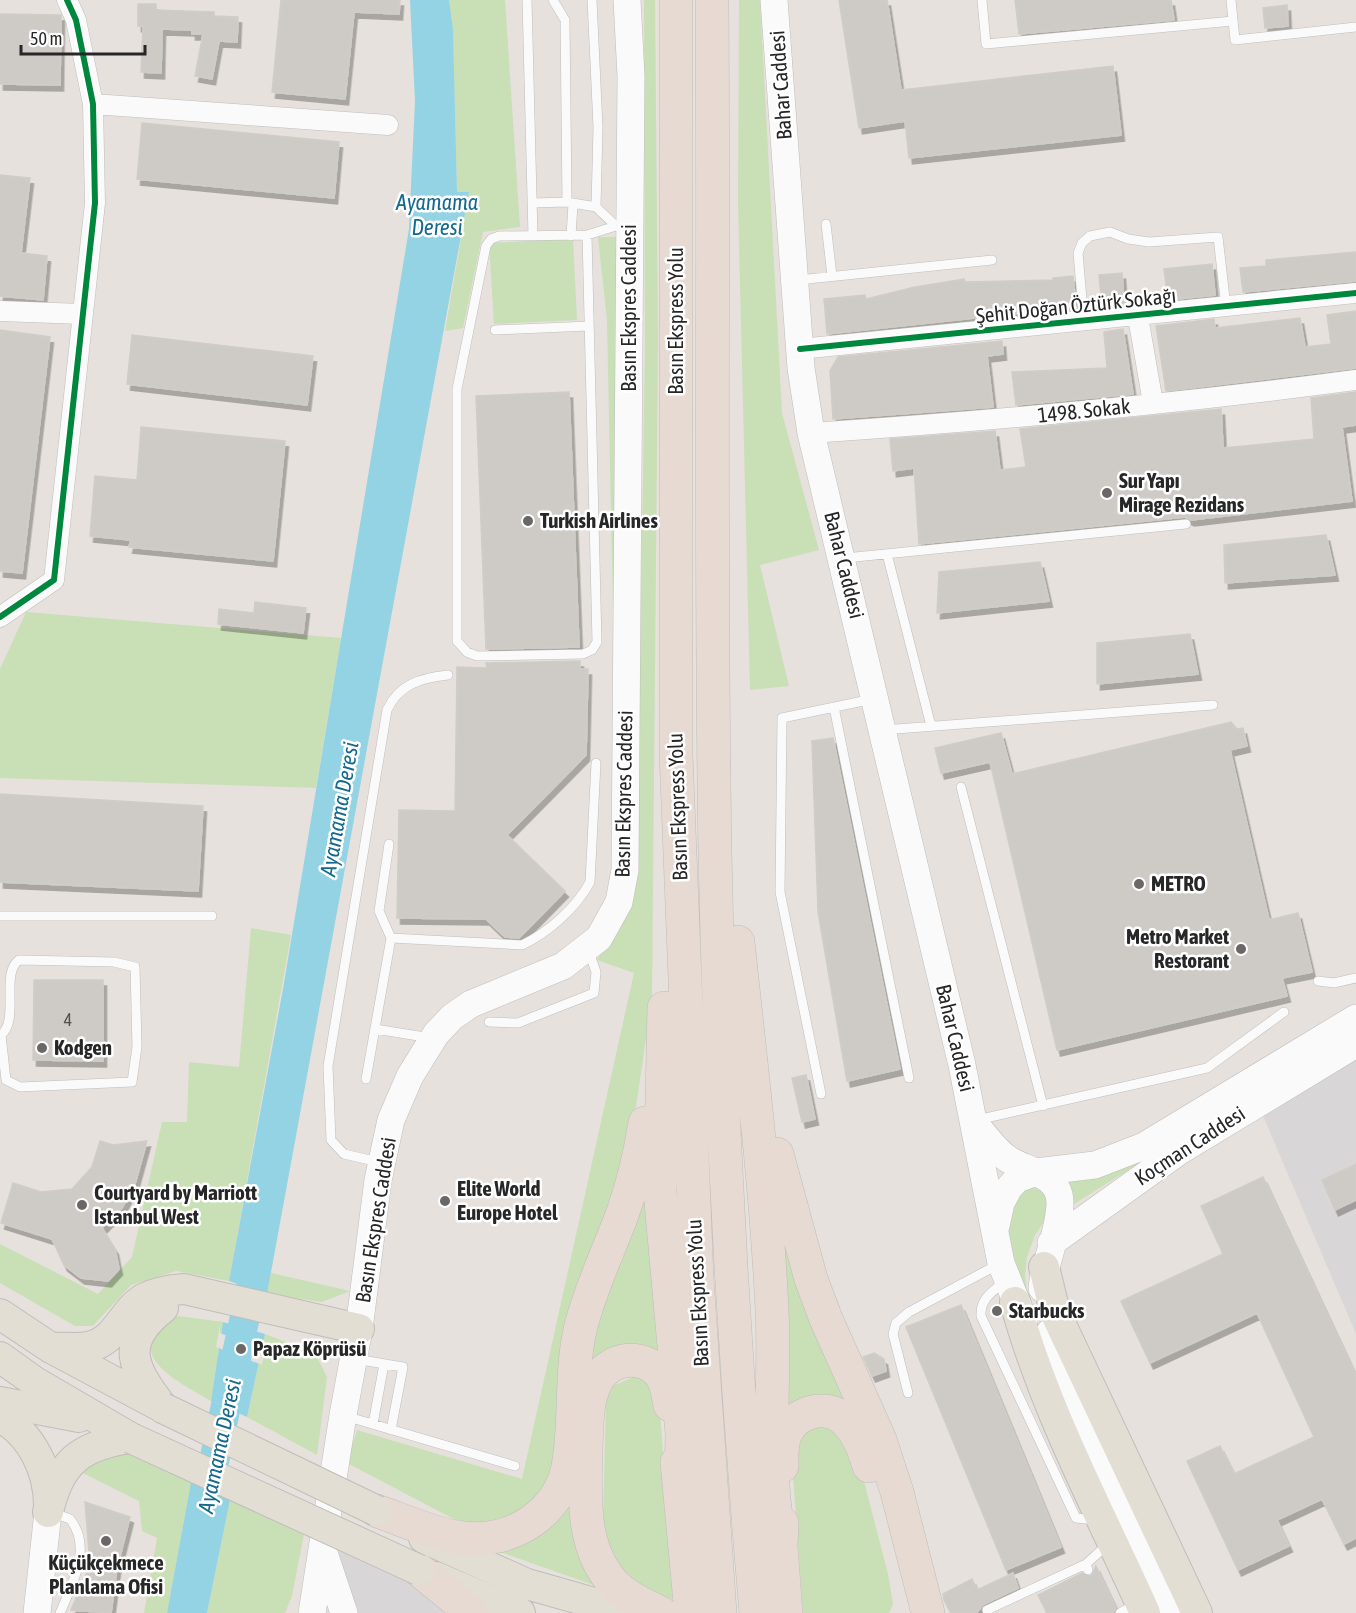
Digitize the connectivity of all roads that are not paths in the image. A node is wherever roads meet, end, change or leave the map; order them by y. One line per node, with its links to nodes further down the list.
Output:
1 (67, 0): 13 (street)
2 (527, 0): 15 (lane)
3 (553, 0): 16 (lane)
4 (592, 0): 17 (lane)
5 (627, 0): 19 (main road, Basın Ekspres Caddesi)
6 (676, 0): 49 (highway, Basın Ekspress Yolu)
7 (712, 0): 44 (highway, Basın Ekspress Yolu)
8 (774, 0): 25 (main road, Bahar Caddesi)
9 (982, 0): 11 (lane)
10 (1231, 0): 11 (lane)
11 (1233, 21): 12 (lane)
12 (1356, 27)
13 (93, 104): 14 (street); 29 (street)
14 (388, 125)
15 (533, 203): 16 (lane); 20 (lane)
16 (570, 203): 17 (lane); 21 (lane)
17 (596, 207): 19 (lane)
18 (826, 224): 24 (lane)
19 (623, 226): 22 (lane); 56 (main road, Basın Ekspres Caddesi)
20 (533, 236): 21 (lane); 32 (lane)
21 (571, 236): 22 (lane)
22 (587, 236): 32 (lane)
23 (992, 260): 24 (lane)
24 (832, 276): 25 (lane)
25 (795, 280): 34 (main road, Bahar Caddesi)
26 (1356, 293): 27 (street, Şehit Doğan Öztürk Sokağı)
27 (1226, 307): 30 (street, Şehit Doğan Öztürk Sokağı); 31 (lane)
28 (0, 311): 29 (street)
29 (82, 314): 41 (street)
30 (1138, 317): 31 (street, Şehit Doğan Öztürk Sokağı); 36 (street)
31 (1084, 322): 34 (street, Şehit Doğan Öztürk Sokağı)
32 (589, 326): 33 (lane)
33 (495, 330)
34 (800, 349): 37 (main road, Bahar Caddesi)
35 (1356, 380): 36 (street, 1498. Sokak)
36 (1153, 404): 37 (street, 1498. Sokak)
37 (811, 433): 40 (main road, Bahar Caddesi)
38 (1186, 524): 39 (lane)
39 (887, 554): 40 (lane); 47 (lane)
40 (842, 558): 43 (main road, Bahar Caddesi)
41 (0, 617)
42 (448, 675): 73 (lane)
43 (875, 698): 46 (lane); 48 (main road, Bahar Caddesi)
44 (713, 702): 66 (highway); 112 (highway, Basın Ekspress Yolu)
45 (1213, 705): 47 (lane)
46 (834, 707): 68 (lane); 70 (lane)
47 (931, 726): 48 (lane)
48 (883, 730): 72 (main road, Bahar Caddesi)
49 (675, 754): 61 (highway); 111 (highway, Basın Ekspress Yolu)
50 (596, 764): 55 (lane)
51 (961, 787): 71 (lane)
52 (389, 844): 55 (lane)
53 (0, 916): 54 (lane)
54 (212, 916)
55 (391, 938): 63 (lane)
56 (588, 948): 62 (lane); 65 (main road, Basın Ekspres Caddesi)
57 (1356, 978): 58 (lane)
58 (1318, 981)
59 (1284, 1012): 71 (lane)
60 (1356, 1018): 74 (main road, Koçman Caddesi)
61 (663, 1021): 94 (highway); 95 (highway)
62 (489, 1022)
63 (375, 1029): 65 (lane); 69 (lane)
64 (1, 1035): 64 (lane)
65 (433, 1038): 73 (main road, Basın Ekspres Caddesi)
66 (750, 1044): 99 (highway); 115 (highway)
67 (1356, 1044): 76 (main road, Koçman Caddesi)
68 (909, 1078)
69 (366, 1079)
70 (821, 1094)
71 (1043, 1106): 72 (lane)
72 (974, 1121): 74 (main road); 75 (main road, Bahar Caddesi)
73 (382, 1162): 80 (main road, Basın Ekspres Caddesi)
74 (1036, 1172): 75 (main road); 76 (main road)
75 (996, 1227): 77 (main road)
76 (1048, 1255): 117 (main road); 118 (main road)
77 (1008, 1282): 84 (lane); 97 (main road); 101 (main road)
78 (191, 1297): 80 (main road); 81 (main road); 86 (main road)
79 (0, 1314): 81 (main road)
80 (356, 1346): 83 (lane); 87 (main road, Basın Ekspres Caddesi)
81 (51, 1348): 86 (main road)
82 (0, 1357): 89 (main road)
83 (384, 1364): 90 (lane); 91 (lane)
84 (908, 1394)
85 (0, 1402): 89 (main road)
86 (163, 1408): 95 (main road, bridge)
87 (343, 1415): 90 (lane); 98 (main road, Basın Ekspres Caddesi)
88 (0, 1417): 96 (main road)
89 (100, 1421): 92 (main road)
90 (373, 1424): 91 (lane)
91 (392, 1430): 93 (lane)
92 (131, 1438): 96 (main road); 100 (main road, bridge)
93 (515, 1466)
94 (681, 1482): 109 (highway); 110 (highway)
95 (377, 1511): 108 (main road)
96 (48, 1512): 102 (main road); 103 (lane)
97 (1106, 1530): 101 (main road); 116 (lane)
98 (322, 1546): 104 (main road, Basın Ekspres Caddesi); 105 (main road)
99 (781, 1546): 113 (highway); 114 (highway)
100 (419, 1570): 106 (highway); 107 (main road)
101 (1141, 1610)
102 (37, 1613)
103 (60, 1613)
104 (312, 1613)
105 (344, 1613)
106 (472, 1613)
107 (520, 1613)
108 (629, 1613)
109 (661, 1613)
110 (692, 1613)
111 (720, 1613)
112 (756, 1613)
113 (786, 1613)
114 (903, 1613)
115 (928, 1613)
116 (988, 1613)
117 (1175, 1613)
118 (1197, 1613)

